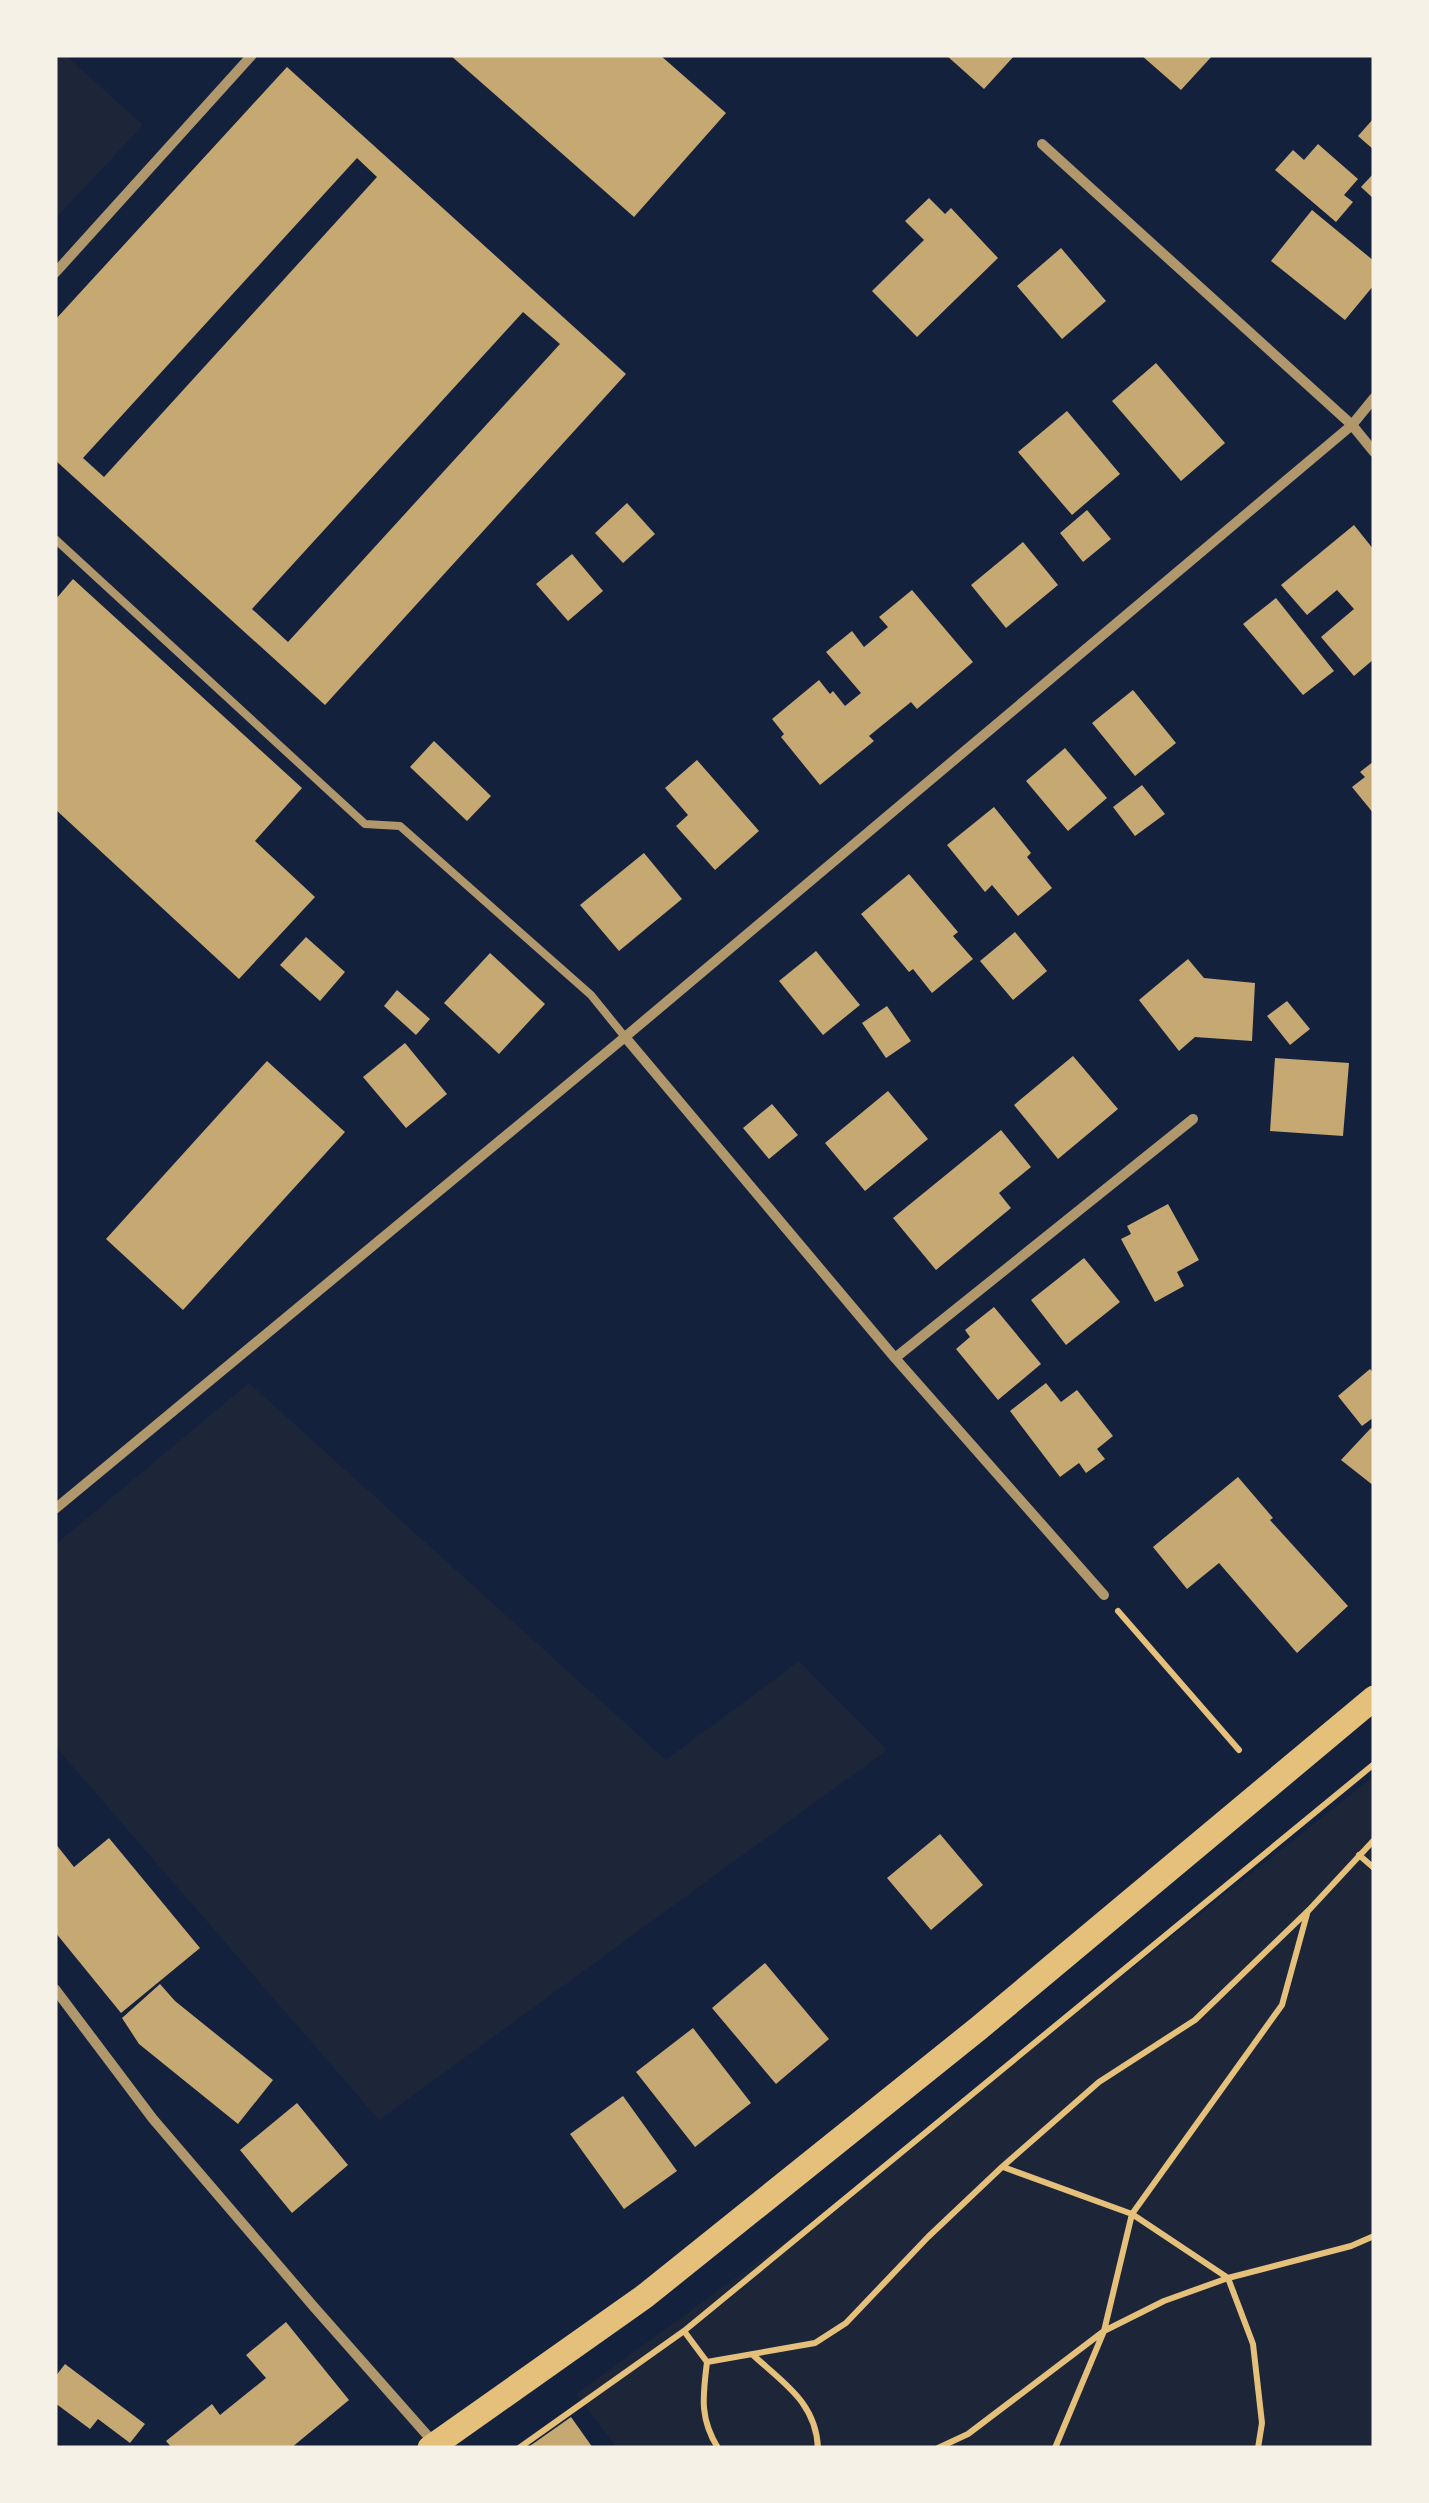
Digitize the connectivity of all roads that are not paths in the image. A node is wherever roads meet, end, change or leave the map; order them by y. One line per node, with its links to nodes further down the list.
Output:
1 (252, 55): 3 (street)
2 (1042, 144): 5 (street)
3 (55, 273)
4 (1374, 398): 5 (street)
5 (1352, 426): 6 (street); 8 (street)
6 (1374, 452)
7 (55, 540): 8 (lane)
8 (625, 1037): 10 (street); 11 (street)
9 (1193, 1119): 10 (street)
10 (895, 1358): 12 (street)
11 (55, 1509)
12 (1104, 1595)
13 (1374, 1698): 15 (main road)
14 (55, 1989): 15 (street)
15 (433, 2446)

